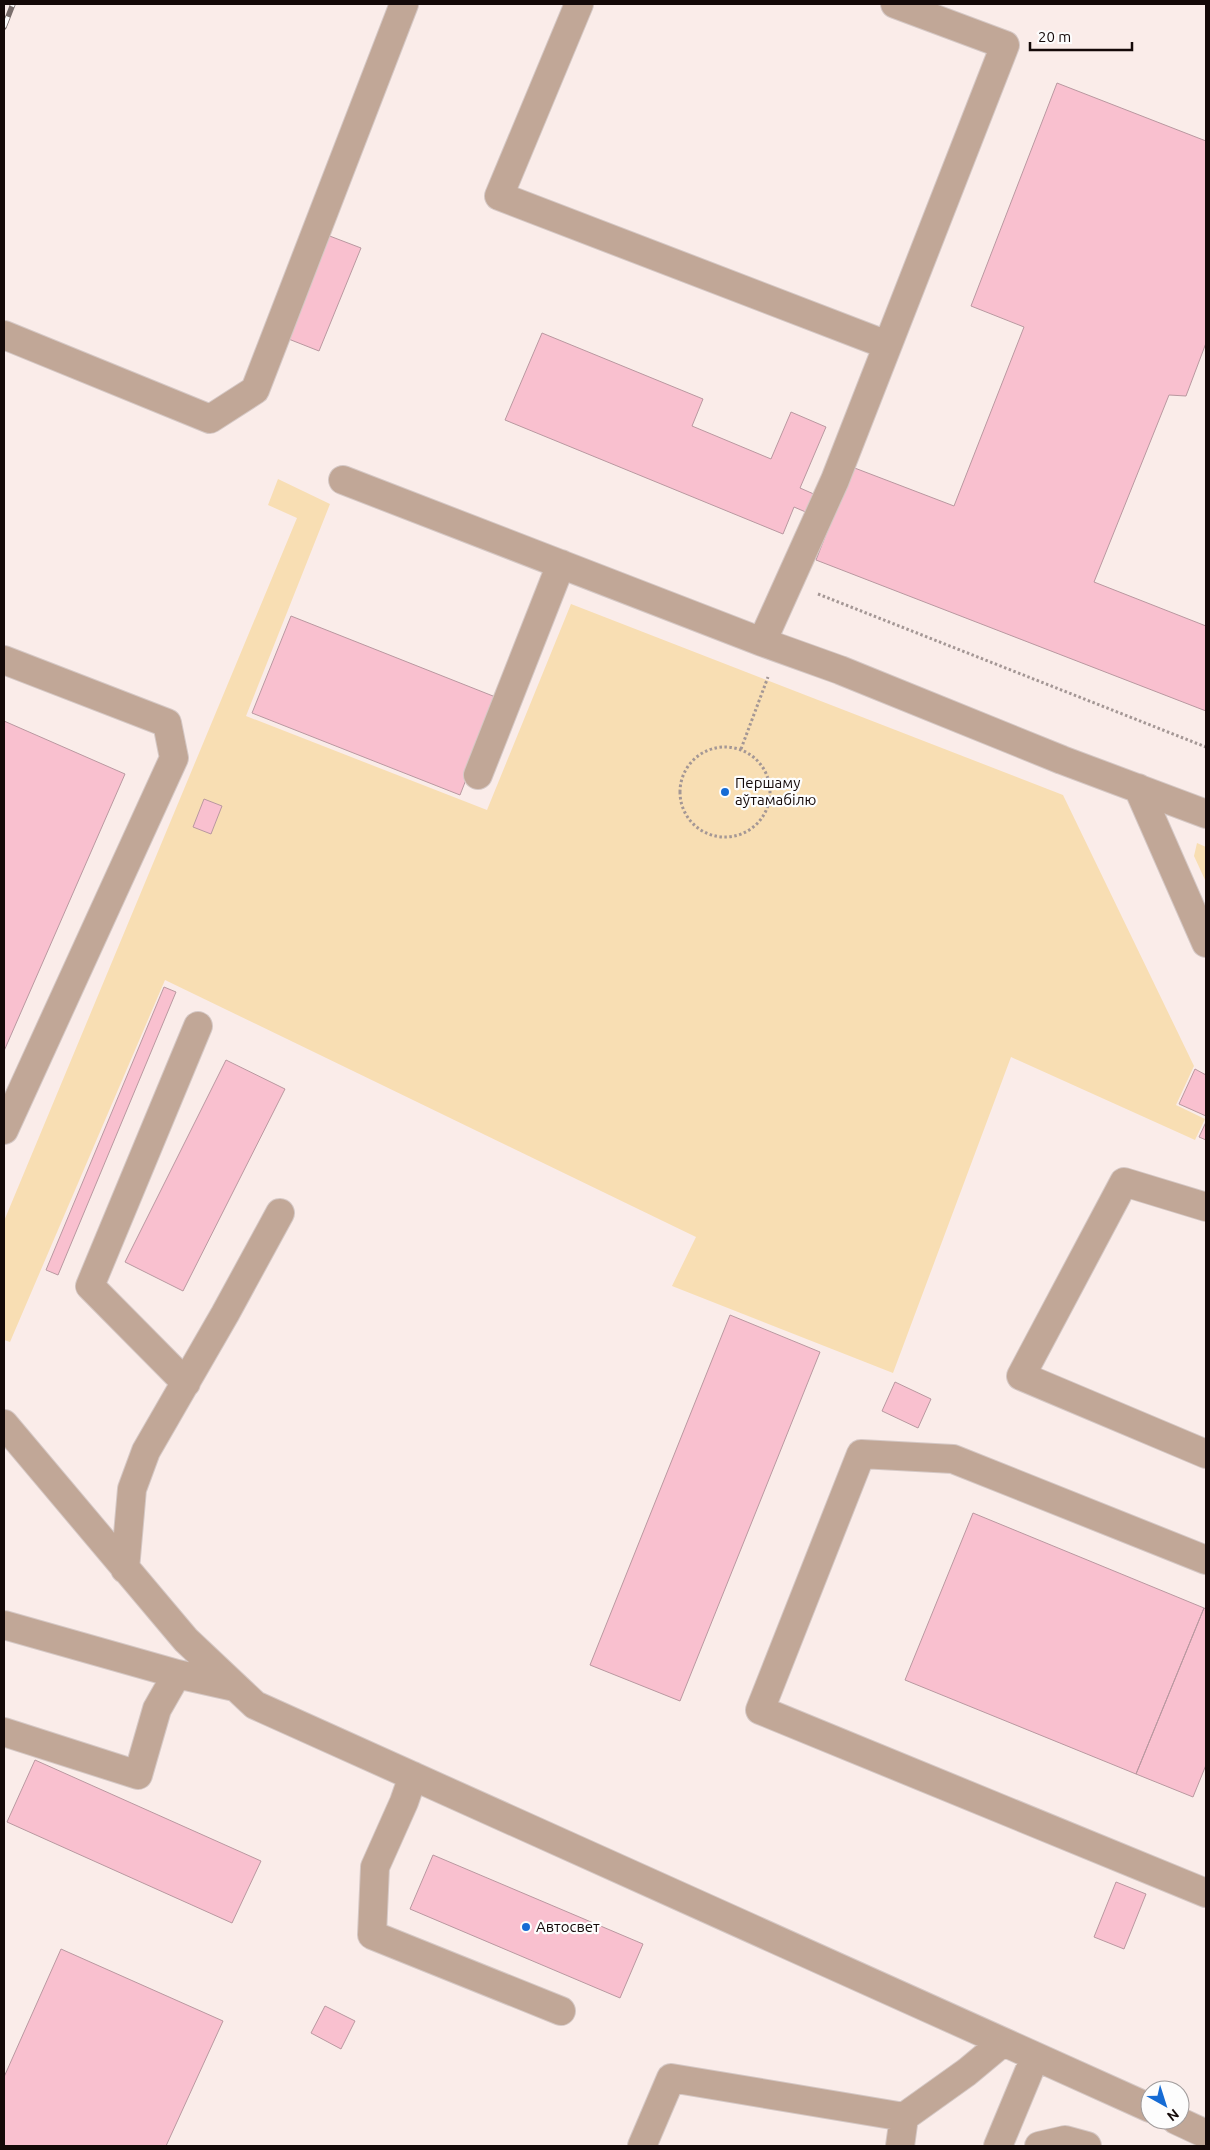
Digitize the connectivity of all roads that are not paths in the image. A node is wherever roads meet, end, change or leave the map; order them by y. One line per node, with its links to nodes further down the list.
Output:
1 (404, 4): 4 (lane)
2 (579, 4): 5 (lane)
3 (895, 4): 5 (lane)
4 (4, 336)
5 (887, 345): 8 (lane)
6 (343, 480): 7 (lane)
7 (561, 564): 8 (lane); 10 (lane)
8 (771, 646): 11 (lane)
9 (4, 660): 15 (lane)
10 (478, 775)
11 (1138, 788): 12 (lane); 13 (lane)
12 (1206, 814)
13 (1206, 943)
14 (198, 1026): 18 (lane)
15 (4, 1130)
16 (1206, 1207): 20 (lane)
17 (280, 1213): 18 (lane)
18 (186, 1383): 22 (lane)
19 (4, 1424): 22 (lane)
20 (1206, 1454)
21 (1206, 1560): 28 (lane)
22 (125, 1569): 25 (lane)
23 (4, 1625): 24 (lane)
24 (177, 1674): 25 (lane); 26 (lane)
25 (236, 1688): 27 (lane)
26 (4, 1732)
27 (413, 1776): 29 (lane); 30 (lane)
28 (1206, 1893)
29 (561, 2011)
30 (1003, 2042): 31 (lane); 33 (lane)
31 (1035, 2057): 32 (lane); 38 (lane)
32 (1140, 2104)
33 (904, 2117): 36 (lane); 37 (lane)
34 (1190, 2127): 35 (lane)
35 (1206, 2134)
36 (642, 2146)
37 (900, 2146)
38 (998, 2146)
39 (1039, 2146): 40 (lane)
40 (1087, 2146)

